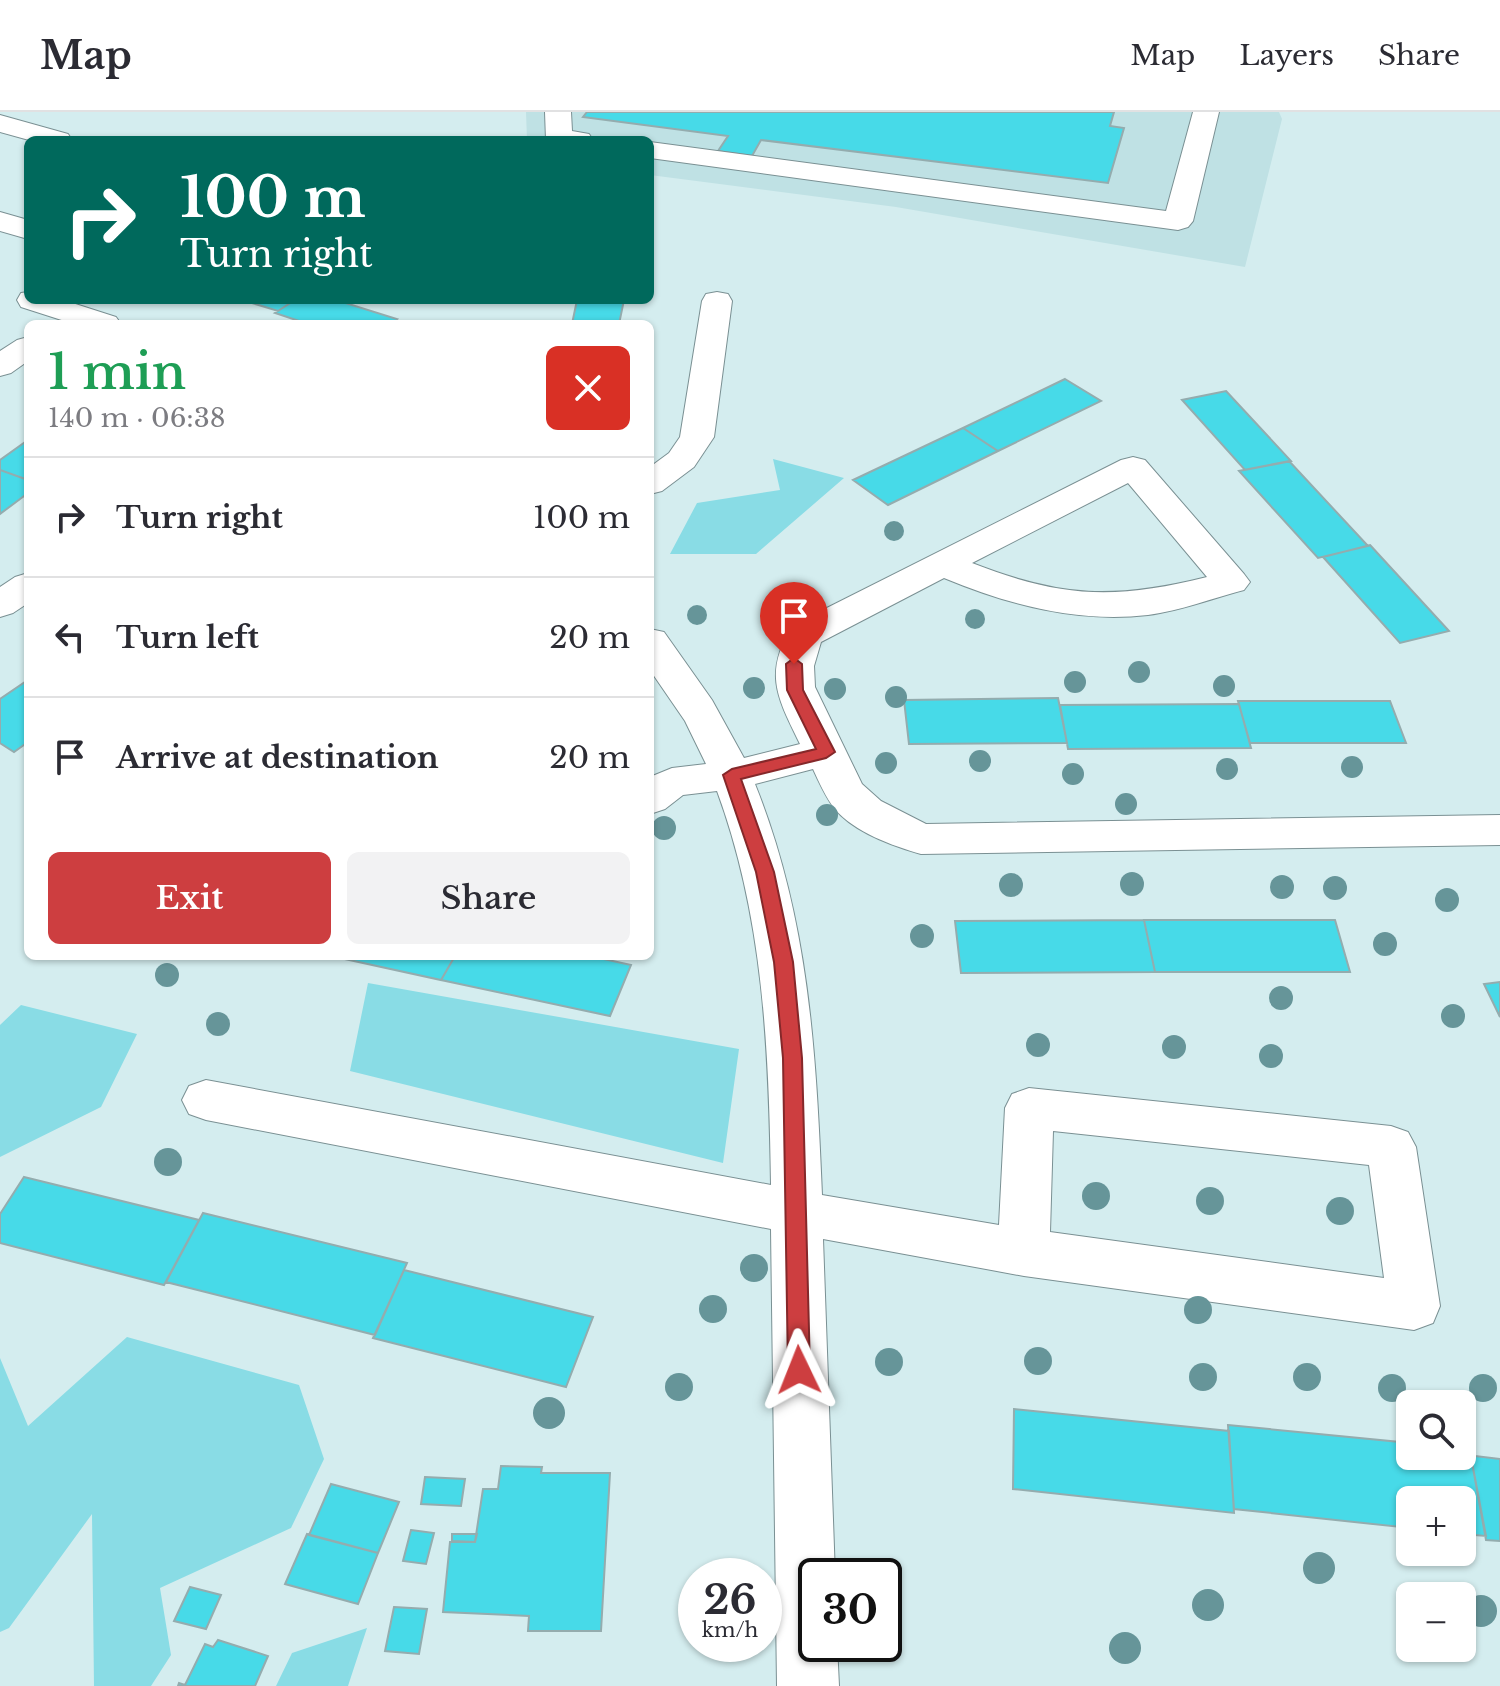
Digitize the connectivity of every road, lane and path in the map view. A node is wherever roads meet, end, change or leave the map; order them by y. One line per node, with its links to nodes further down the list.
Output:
1 (558, 112): 5 (street)
2 (1206, 112): 6 (street)
3 (0, 123): 4 (street)
4 (44, 136)
5 (558, 136)
6 (654, 151)
7 (0, 221): 8 (street)
8 (24, 229)
9 (717, 301): 14 (street)
10 (48, 304): 11 (street)
11 (79, 320)
12 (24, 350): 13 (street)
13 (0, 366)
14 (654, 481)
15 (941, 564): 15 (street); 19 (street)
16 (24, 588): 17 (street)
17 (0, 605)
18 (654, 647): 20 (street)
19 (826, 752): 20 (street); 22 (street)
20 (732, 775): 21 (street); 24 (street)
21 (654, 796)
22 (1500, 830)
23 (206, 1100): 24 (street)
24 (795, 1212): 25 (street); 26 (street)
25 (1024, 1253): 25 (street)
26 (808, 1686)

